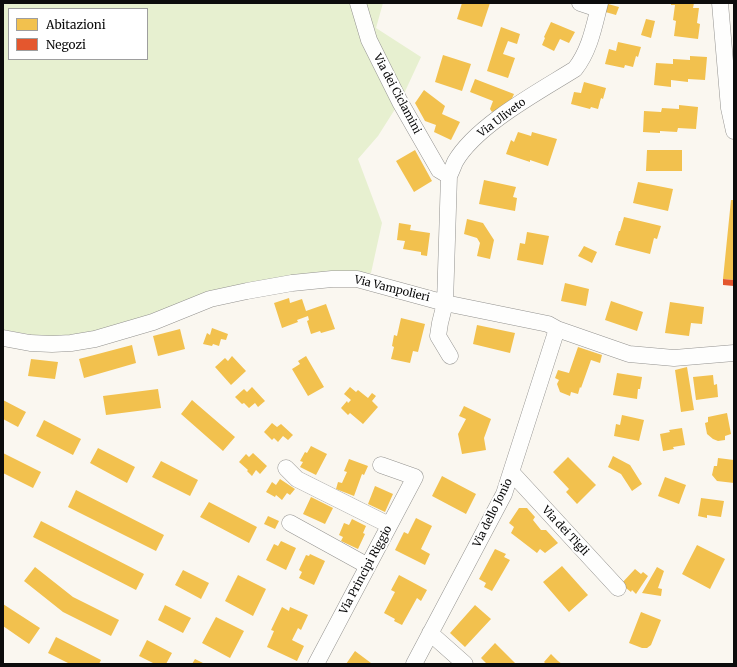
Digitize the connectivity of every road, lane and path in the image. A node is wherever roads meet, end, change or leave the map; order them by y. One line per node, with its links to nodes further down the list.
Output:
1 (358, 3): 6 (street, Via dei Ciclamini)
2 (580, 3): 4 (street)
3 (720, 3): 5 (street)
4 (599, 6): 6 (street, Via Uliveto)
5 (734, 131)
6 (450, 176): 7 (street, Via Uliveto)
7 (445, 302): 8 (street, Via Vampolieri); 9 (street, Via Vampolieri); 11 (street, Via Uliveto)
8 (557, 329): 10 (street, Via Vampolieri); 14 (street, Via dello Jonio)
9 (3, 338)
10 (734, 353)
11 (450, 356)
12 (381, 465): 16 (street, Via Principi Riggio)
13 (286, 468): 16 (street)
14 (512, 473): 18 (street, Via dei Tigli); 19 (street, Via dello Jonio)
15 (290, 523): 17 (street)
16 (390, 525): 17 (street, Via Principi Riggio)
17 (368, 566): 20 (street, Via Principi Riggio)
18 (618, 588)
19 (430, 633): 21 (street, Via dello Jonio); 22 (street)
20 (316, 664)
21 (414, 664)
22 (465, 664)

